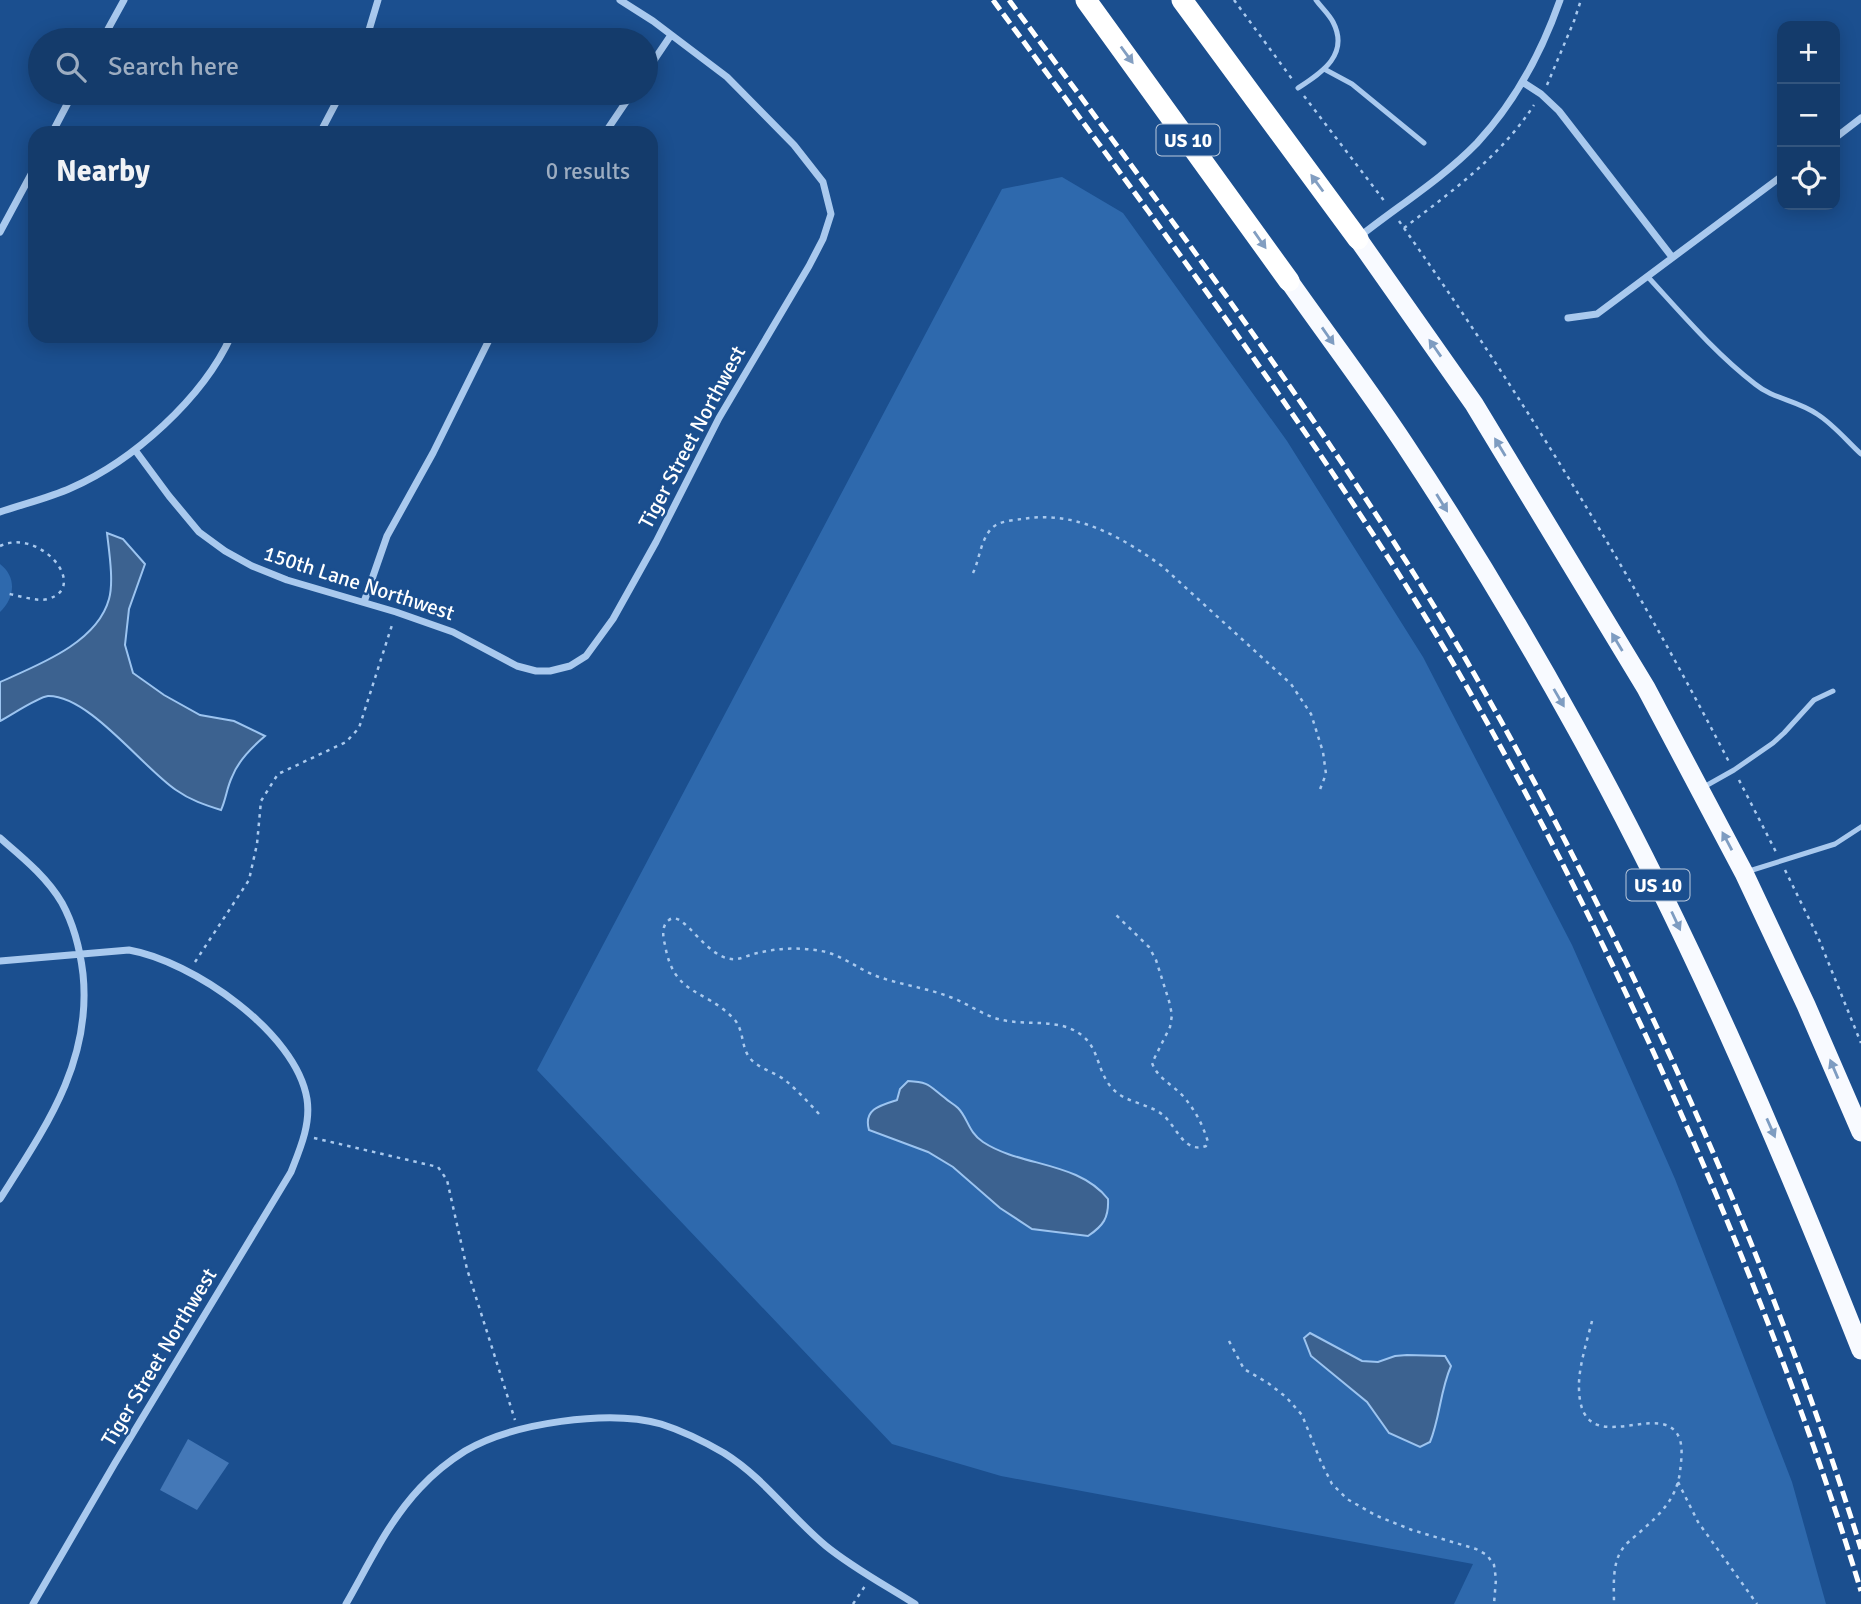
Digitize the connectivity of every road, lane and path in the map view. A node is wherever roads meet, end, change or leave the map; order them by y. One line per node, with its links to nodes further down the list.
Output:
1 (124, 0): 10 (street)
2 (378, 0): 11 (street)
3 (620, 0): 12 (street)
4 (1086, 0): 37 (highway, US 10, one-way to 37)
5 (1182, 0): 34 (highway, one-way to 5)
6 (1234, 0): 17 (path)
7 (1316, 0): 14 (lane)
8 (1560, 0): 16 (street)
9 (1581, 0): 15 (path)
10 (109, 28)
11 (370, 28)
12 (671, 35): 13 (street); 49 (street, Tiger Street Northwest)
13 (658, 54)
14 (1326, 70): 17 (lane); 27 (lane)
15 (1549, 82)
16 (1524, 83): 34 (street); 35 (street)
17 (1298, 88): 30 (path)
18 (67, 105): 23 (street)
19 (335, 105): 24 (street)
20 (624, 105): 25 (street)
21 (1532, 109): 32 (path)
22 (1861, 118): 26 (street)
23 (56, 126)
24 (324, 126)
25 (610, 126)
26 (1840, 134)
27 (1424, 143)
28 (28, 180): 33 (street)
29 (1777, 180): 35 (street)
30 (1383, 199)
31 (1400, 223): 32 (path)
32 (1404, 228): 51 (path)
33 (0, 232)
34 (1357, 239): 52 (highway, one-way to 34)
35 (1672, 257): 36 (street)
36 (1648, 277): 38 (street); 42 (lane)
37 (1289, 281): 69 (highway, US 10, one-way to 69)
38 (1568, 318)
39 (227, 343): 41 (street)
40 (488, 343): 47 (street)
41 (135, 450): 43 (street); 47 (street, 150th Lane Northwest)
42 (1861, 454)
43 (0, 512)
44 (0, 546): 46 (path)
45 (973, 573): 53 (path)
46 (5, 593)
47 (364, 603): 48 (street, 150th Lane Northwest)
48 (396, 612): 49 (street, 150th Lane Northwest); 61 (path)
49 (570, 666)
50 (1833, 691): 51 (lane)
51 (1734, 771): 52 (lane); 56 (path)
52 (1700, 789): 57 (highway, one-way to 52)
53 (1319, 792)
54 (1861, 827): 56 (lane)
55 (0, 838): 59 (street)
56 (1780, 860): 57 (lane); 62 (path)
57 (1744, 873): 64 (highway, one-way to 57)
58 (1112, 912): 63 (path)
59 (81, 954): 60 (street); 61 (street); 66 (street)
60 (0, 961)
61 (188, 973): 65 (street, Tiger Street Northwest)
62 (1861, 1043)
63 (819, 1114)
64 (1861, 1132)
65 (304, 1135): 70 (path); 73 (street, Tiger Street Northwest)
66 (0, 1199)
67 (1592, 1321): 71 (path)
68 (1228, 1341): 77 (path)
69 (1861, 1350)
70 (521, 1430): 72 (street); 74 (street)
71 (1678, 1482): 78 (path); 79 (path)
72 (871, 1577): 75 (path); 76 (street)
73 (33, 1604)
74 (346, 1604)
75 (853, 1604)
76 (915, 1604)
77 (1494, 1604)
78 (1614, 1604)
79 (1757, 1604)

